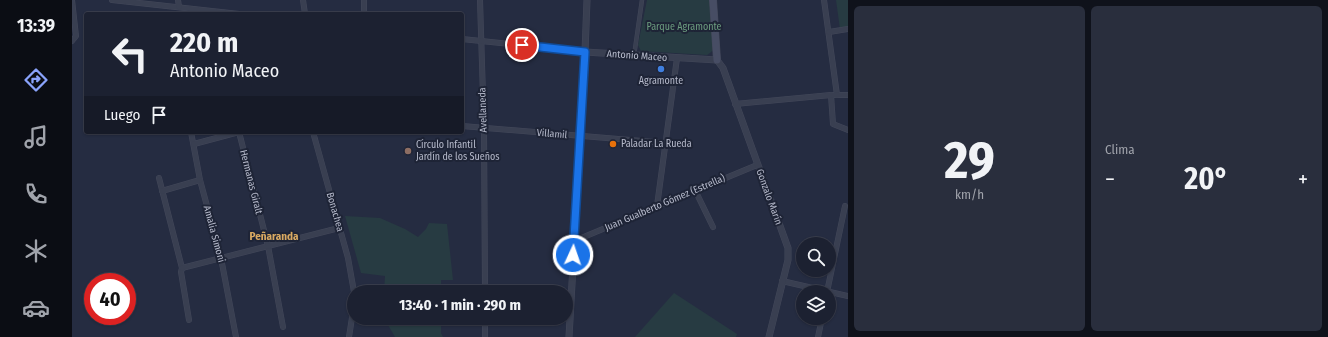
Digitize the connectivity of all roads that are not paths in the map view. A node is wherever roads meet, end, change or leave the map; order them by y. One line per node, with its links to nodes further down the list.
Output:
1 (72, 0): 18 (street)
2 (112, 0): 11 (street)
3 (178, 0): 11 (street)
4 (303, 0): 13 (street)
5 (364, 0): 14 (street)
6 (480, 0): 19 (street, Avellaneda)
7 (587, 0): 20 (street)
8 (642, 0): 21 (street)
9 (713, 0): 23 (main road)
10 (824, 0): 16 (street)
11 (179, 7): 12 (street)
12 (222, 12)
13 (306, 12)
14 (364, 12)
15 (848, 29): 16 (street)
16 (829, 32): 25 (street)
17 (464, 39): 19 (street, Antonio Maceo)
18 (72, 41)
19 (480, 41): 20 (street, Antonio Maceo); 29 (street, Avellaneda)
20 (585, 52): 21 (street, Antonio Maceo); 35 (street)
21 (634, 56): 22 (street, Antonio Maceo)
22 (677, 58): 23 (street, Antonio Maceo); 36 (street)
23 (717, 60): 27 (street, Gonzalo Marín)
24 (831, 95): 25 (street); 27 (street); 30 (street)
25 (837, 95): 26 (street)
26 (848, 95)
27 (735, 104): 38 (street, Gonzalo Marín)
28 (464, 126): 29 (street, Villamil)
29 (484, 128): 35 (street, Villamil); 53 (street, Avellaneda)
30 (848, 130)
31 (192, 134): 37 (street, Amalia Simoni)
32 (232, 134): 37 (street)
33 (240, 134): 48 (street, Hermanas Giralt)
34 (314, 134): 46 (street, Bonachea)
35 (580, 136): 36 (street, Villamil); 47 (street)
36 (666, 143): 43 (street)
37 (194, 144): 40 (street, Amalia Simoni)
38 (757, 165): 41 (street, Juan Gualberto Gómez (Estrella)); 51 (street, Gonzalo Marín)
39 (159, 178): 42 (street)
40 (200, 180): 42 (street); 49 (street, Amalia Simoni)
41 (695, 190): 43 (street, Juan Gualberto Gómez (Estrella)); 45 (street)
42 (162, 191): 50 (street)
43 (657, 206): 47 (street, Juan Gualberto Gómez (Estrella))
44 (845, 206): 55 (street)
45 (713, 227)
46 (339, 228): 48 (street); 52 (street, Bonachea)
47 (574, 241): 66 (street)
48 (268, 246): 49 (street); 62 (street, Hermanas Giralt)
49 (221, 258): 50 (street); 63 (street, Amalia Simoni)
50 (182, 268): 58 (street)
51 (782, 281): 54 (street); 67 (street, Gonzalo Marín)
52 (353, 285)
53 (485, 285)
54 (798, 285)
55 (828, 285)
56 (836, 294): 57 (street)
57 (848, 296)
58 (189, 320)
59 (351, 325): 64 (street)
60 (485, 325): 65 (street)
61 (821, 325): 68 (street)
62 (284, 327)
63 (236, 337)
64 (349, 337)
65 (485, 337)
66 (569, 337)
67 (769, 337)
68 (818, 337)

